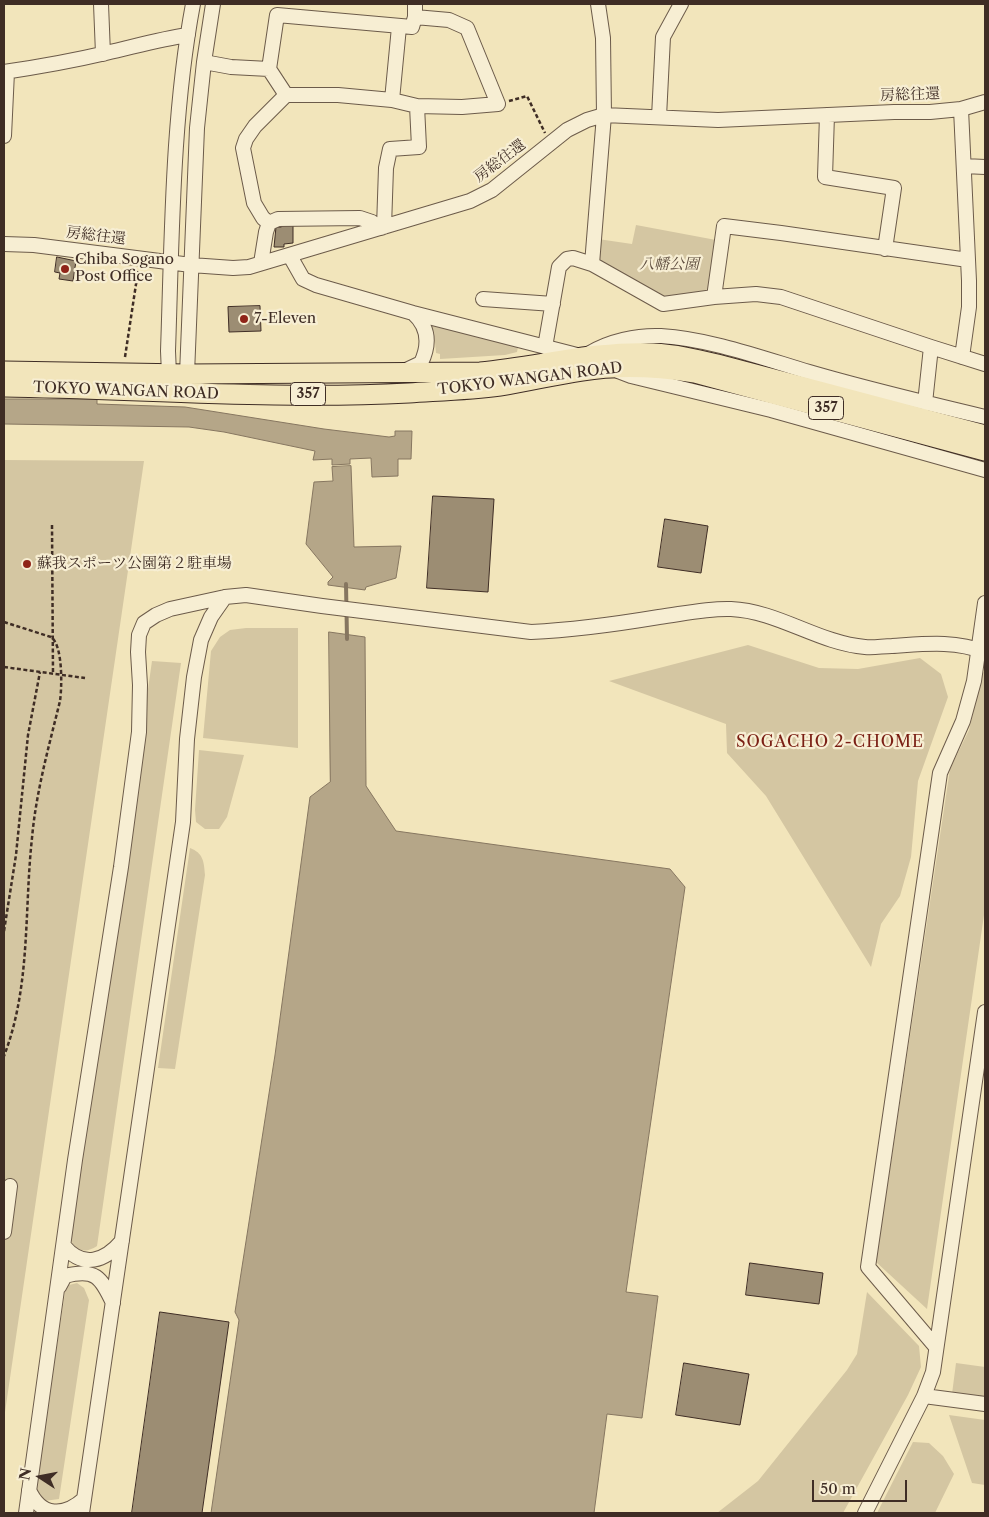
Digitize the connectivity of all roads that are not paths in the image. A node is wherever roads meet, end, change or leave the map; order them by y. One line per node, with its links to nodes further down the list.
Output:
1 (101, 4): 9 (street)
2 (194, 4): 8 (street)
3 (213, 4): 10 (street)
4 (598, 4): 19 (street)
5 (681, 4): 20 (street)
6 (415, 11): 7 (street); 16 (street)
7 (399, 27): 11 (street); 14 (street)
8 (188, 35): 9 (street); 30 (street)
9 (103, 54): 12 (street)
10 (204, 62): 11 (street); 33 (street)
11 (269, 69): 13 (street)
12 (5, 72): 21 (street)
13 (286, 95): 14 (street); 24 (street)
14 (392, 100): 16 (street)
15 (985, 102): 17 (street, 房総往還)
16 (418, 106): 25 (street)
17 (961, 109): 18 (street, 房総往還); 22 (street)
18 (828, 114): 20 (street, 房総往還); 27 (street)
19 (604, 115): 20 (street, 房総往還); 25 (street, 房総往還); 32 (street)
20 (659, 117)
21 (4, 136)
22 (964, 166): 23 (street); 29 (street)
23 (985, 167)
24 (269, 223): 25 (street); 31 (street)
25 (382, 227): 28 (street, 房総往還)
26 (4, 244): 30 (street, 房総往還)
27 (885, 249): 29 (street); 34 (street)
28 (290, 256): 31 (street, 房総往還); 37 (street)
29 (968, 260): 41 (street)
30 (172, 262): 33 (street, 房総往還); 47 (street)
31 (261, 264): 33 (street, 房総往還)
32 (592, 264): 34 (street); 36 (street)
33 (191, 265): 47 (street)
34 (714, 296): 39 (street)
35 (483, 299): 36 (street)
36 (553, 304): 38 (street)
37 (413, 313): 38 (street); 46 (street)
38 (545, 347): 40 (street)
39 (932, 347): 41 (street); 50 (street)
40 (584, 357): 43 (street); 44 (highway, TOKYO WANGAN ROAD / 357); 46 (highway, TOKYO WANGAN ROAD / 357); 50 (street)
41 (962, 357): 42 (street)
42 (985, 364)
43 (610, 368): 44 (highway, TOKYO WANGAN ROAD / 357); 49 (highway, TOKYO WANGAN ROAD / 357)
44 (669, 369): 52 (highway, TOKYO WANGAN ROAD / 357); 53 (highway, TOKYO WANGAN ROAD / 357); 54 (street)
45 (4, 372): 47 (highway, TOKYO WANGAN ROAD / 357)
46 (399, 373): 47 (highway, TOKYO WANGAN ROAD / 357)
47 (178, 374): 49 (street)
48 (4, 387): 49 (highway, TOKYO WANGAN ROAD / 357)
49 (176, 393)
50 (925, 403): 51 (street)
51 (985, 417)
52 (985, 435)
53 (985, 451)
54 (985, 470)
55 (225, 597): 57 (street); 62 (street); 63 (street)
56 (985, 603): 57 (street)
57 (982, 651): 66 (street)
58 (985, 1012): 59 (street)
59 (979, 1097): 66 (street)
60 (10, 1186): 61 (street)
61 (4, 1232)
62 (122, 1241): 63 (street); 65 (street)
63 (64, 1246): 64 (street)
64 (58, 1287): 65 (street); 69 (street)
65 (113, 1304): 70 (street)
66 (936, 1347): 67 (street)
67 (924, 1396): 68 (street); 73 (street)
68 (985, 1404)
69 (29, 1490): 70 (street); 71 (street)
70 (84, 1499): 72 (street)
71 (26, 1513)
72 (82, 1513)
73 (865, 1513)

